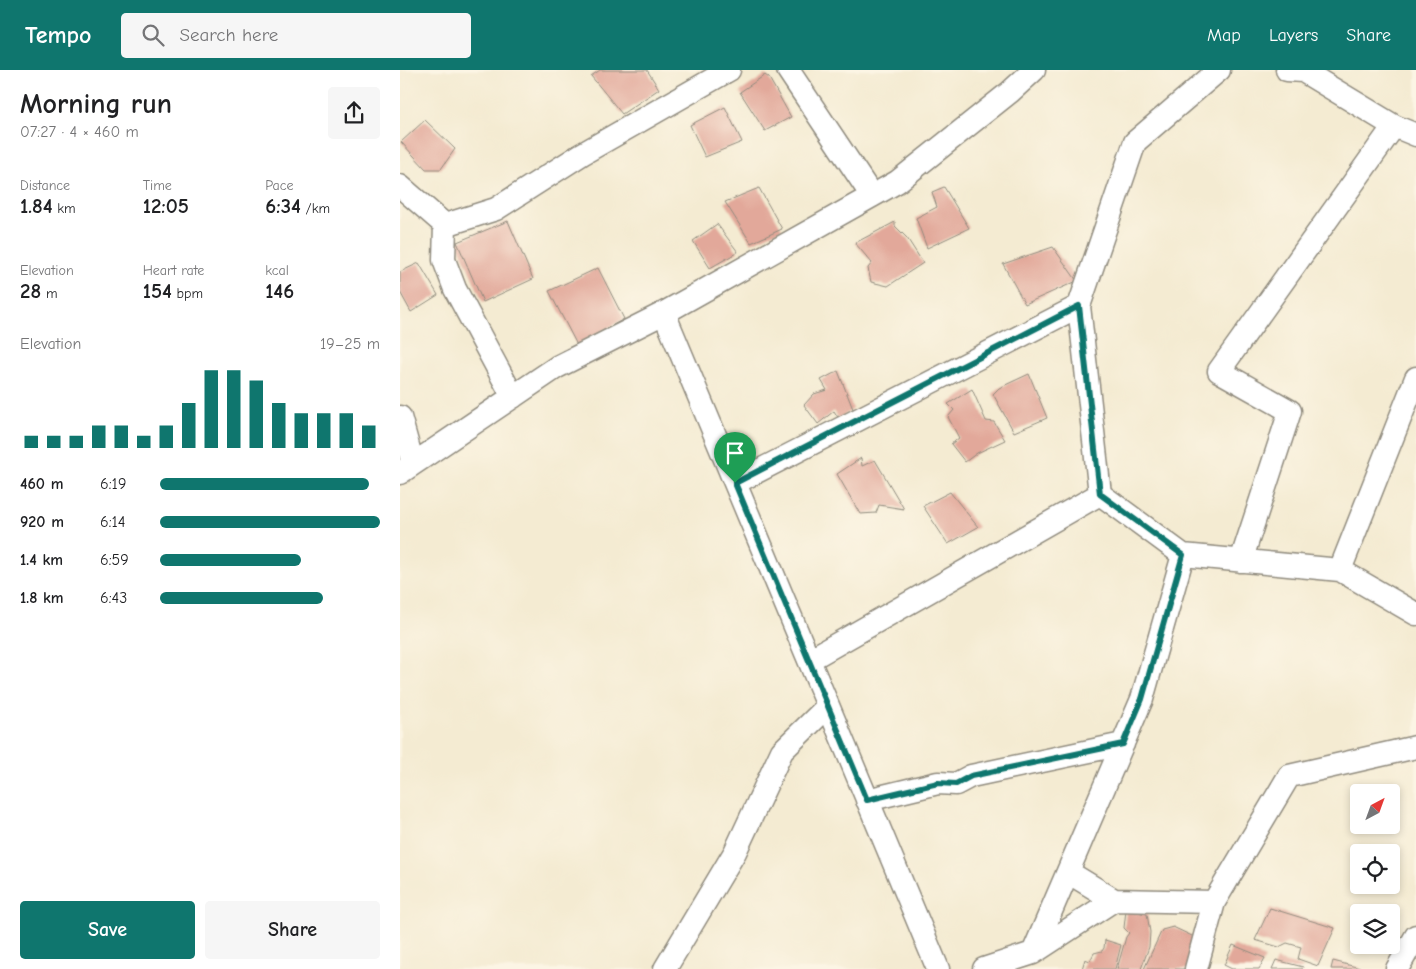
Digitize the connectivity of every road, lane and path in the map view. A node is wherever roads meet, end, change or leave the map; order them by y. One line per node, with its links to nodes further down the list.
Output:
1 (729, 70): 10 (street)
2 (788, 70): 9 (street)
3 (1034, 70): 9 (street)
4 (1219, 70): 11 (street)
5 (1287, 70): 6 (street)
6 (1394, 126): 7 (street); 21 (street)
7 (1416, 135)
8 (400, 186): 10 (street)
9 (872, 196): 12 (street)
10 (445, 225): 14 (street)
11 (1079, 306): 18 (street); 19 (street)
12 (664, 313): 14 (street); 18 (street)
13 (1416, 378): 16 (street)
14 (513, 397): 17 (street)
15 (400, 417): 17 (street)
16 (1409, 417): 22 (street)
17 (407, 468)
18 (735, 483): 24 (street)
19 (1100, 494): 20 (street); 24 (street)
20 (1183, 555): 21 (street); 26 (street)
21 (1241, 561): 22 (street)
22 (1340, 570): 23 (street)
23 (1416, 614)
24 (809, 660): 25 (street)
25 (828, 706): 28 (street); 34 (street)
26 (1123, 744): 28 (street); 29 (street)
27 (1416, 746): 31 (street)
28 (867, 800): 35 (street)
29 (1068, 872): 30 (street); 33 (street)
30 (1114, 900): 31 (street); 33 (street)
31 (1214, 902): 37 (street)
32 (1416, 936): 38 (street)
33 (1033, 953): 36 (street)
34 (665, 969)
35 (938, 969)
36 (984, 969)
37 (1196, 969)
38 (1396, 969)

